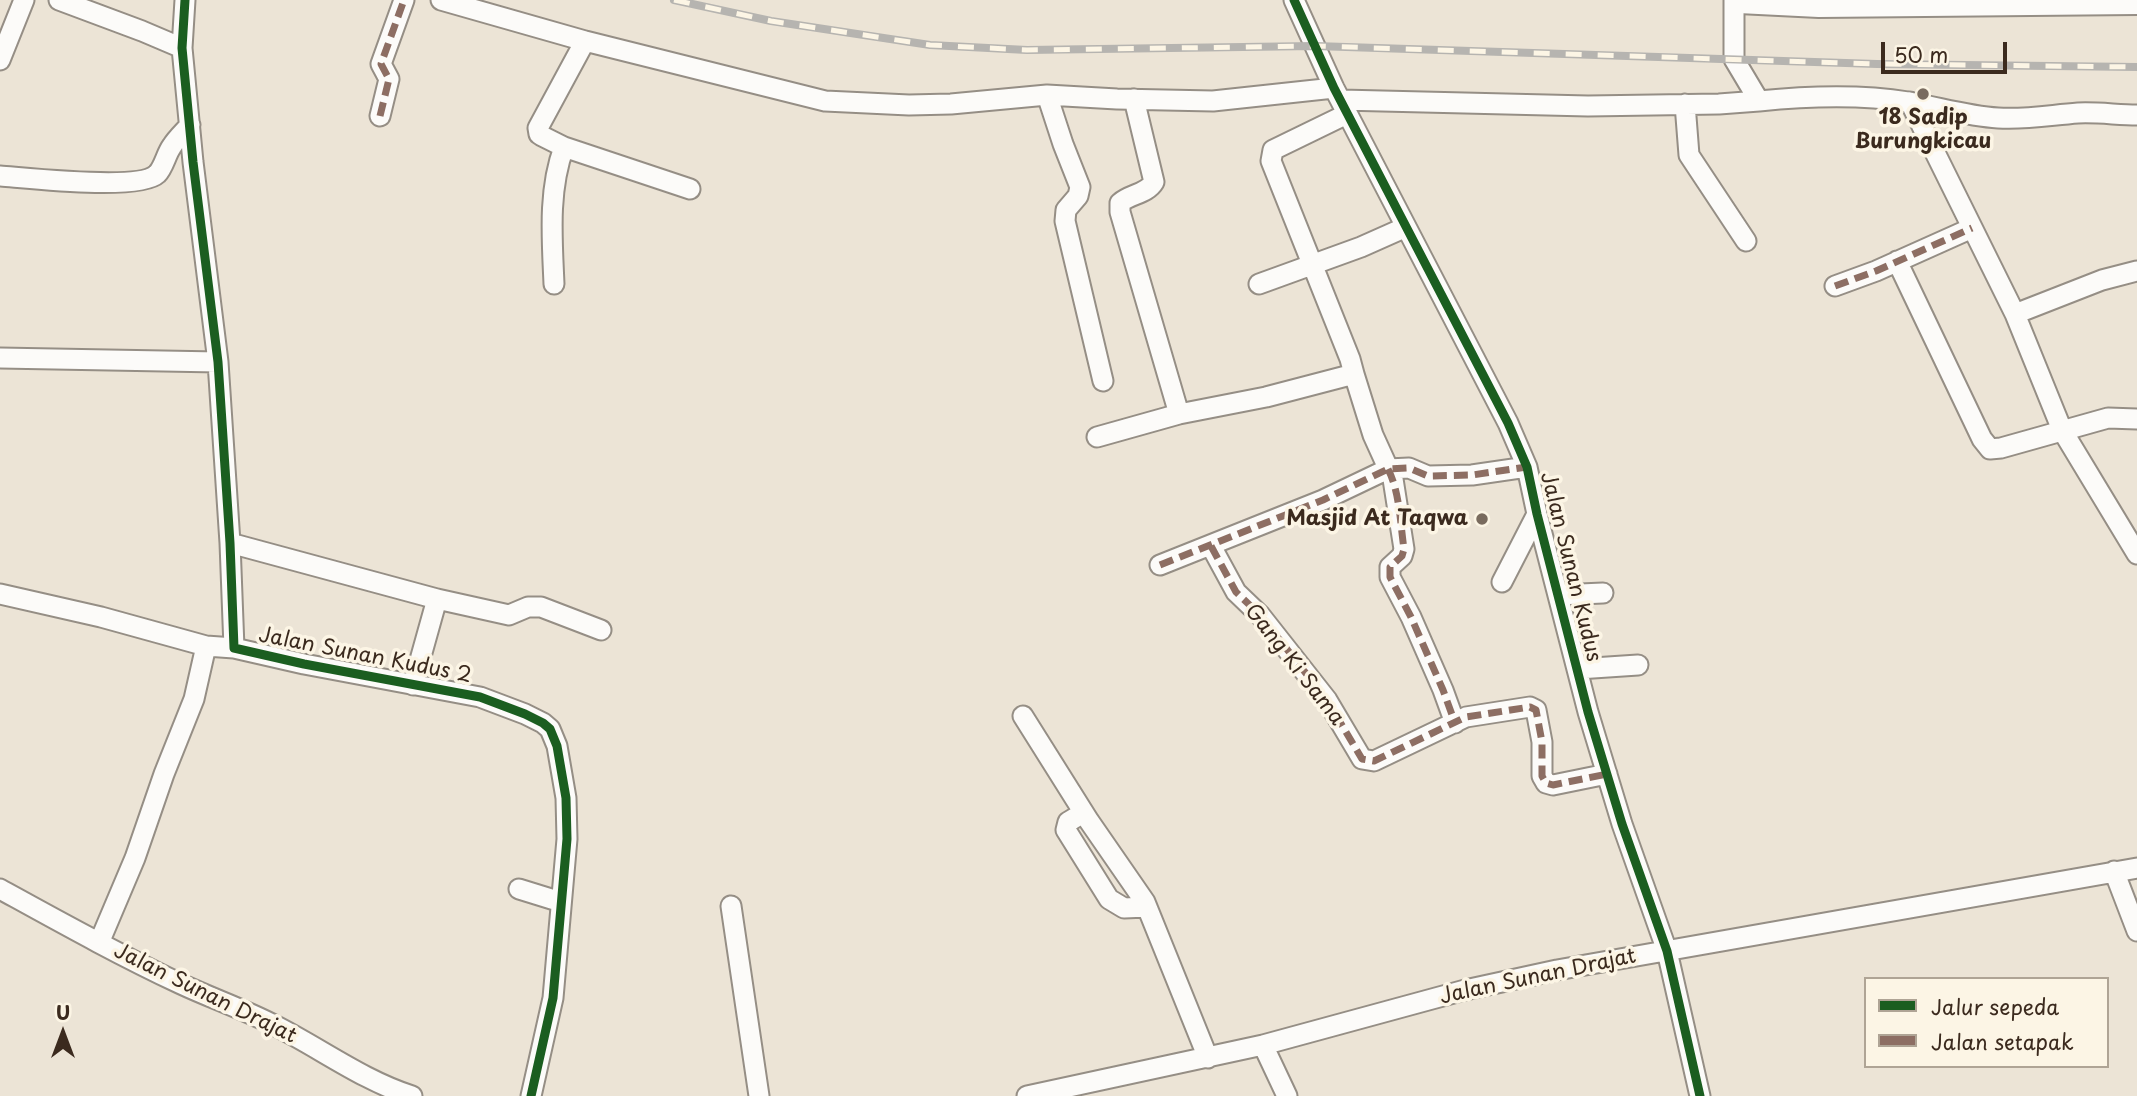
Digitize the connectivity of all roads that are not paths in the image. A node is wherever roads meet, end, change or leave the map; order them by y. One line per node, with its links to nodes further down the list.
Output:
1 (24, 0): 11 (street)
2 (59, 0): 10 (street)
3 (185, 0): 10 (street, Jalan Sunan Kudus 2)
4 (404, 0): 18 (street)
5 (441, 0): 9 (street)
6 (1294, 0): 15 (street, Jalan Sunan Kudus)
7 (1737, 0): 8 (highway); 14 (street)
8 (2137, 1)
9 (585, 41): 12 (street); 21 (street)
10 (183, 48): 20 (street, Jalan Sunan Kudus 2)
11 (0, 60)
12 (1047, 95): 13 (street); 37 (street)
13 (1133, 99): 15 (street); 38 (street)
14 (1759, 100): 16 (street); 17 (street)
15 (1341, 101): 17 (street); 24 (street, Jalan Sunan Kudus); 28 (street)
16 (1910, 102): 19 (street); 25 (street)
17 (1685, 104): 26 (street)
18 (380, 116)
19 (2137, 116)
20 (190, 125): 22 (street); 35 (street, Jalan Sunan Kudus 2)
21 (564, 147): 23 (street); 30 (street)
22 (0, 176)
23 (690, 189)
24 (1406, 227): 28 (street); 42 (street, Jalan Sunan Kudus)
25 (1972, 228): 27 (street); 33 (street)
26 (1746, 241)
27 (1897, 261): 32 (street); 40 (street)
28 (1312, 263): 31 (street); 36 (street)
29 (2137, 271): 33 (street)
30 (554, 284)
31 (1259, 284)
32 (1835, 286)
33 (2015, 314): 40 (street)
34 (0, 358): 35 (street)
35 (218, 362): 45 (street, Jalan Sunan Kudus 2)
36 (1354, 374): 38 (street); 43 (street)
37 (1103, 381)
38 (1179, 414): 41 (street)
39 (2137, 419): 40 (street)
40 (2062, 430): 47 (street)
41 (1097, 437)
42 (1527, 467): 43 (street); 44 (street, Jalan Sunan Kudus)
43 (1388, 469): 46 (street); 61 (street)
44 (1537, 514): 49 (street); 52 (street, Jalan Sunan Kudus)
45 (230, 544): 53 (street); 56 (street, Jalan Sunan Kudus 2)
46 (1211, 546): 48 (street); 61 (street, Gang Ki Sama)
47 (2137, 554)
48 (1160, 565)
49 (1502, 582)
50 (1602, 593): 52 (street)
51 (0, 594): 55 (street)
52 (1558, 595): 58 (street, Jalan Sunan Kudus)
53 (437, 599): 54 (street); 59 (street)
54 (601, 630)
55 (206, 646): 56 (street); 72 (street)
56 (234, 648): 59 (street, Jalan Sunan Kudus 2)
57 (1638, 665): 58 (street)
58 (1578, 668): 62 (street, Jalan Sunan Kudus)
59 (413, 685): 68 (street, Jalan Sunan Kudus 2)
60 (1023, 716): 63 (street)
61 (1455, 723): 62 (street, Gang Ki Sama)
62 (1607, 774): 73 (street, Jalan Sunan Kudus)
63 (1083, 813): 70 (street); 70 (street)
64 (2137, 868): 65 (street, Jalan Sunan Drajat)
65 (2113, 871): 71 (street); 73 (street, Jalan Sunan Drajat)
66 (0, 889): 72 (street, Jalan Sunan Drajat)
67 (519, 889): 68 (street)
68 (561, 902): 77 (street, Jalan Sunan Kudus 2)
69 (731, 906): 78 (street)
70 (1147, 907): 75 (street)
71 (2137, 931)
72 (99, 943): 76 (street, Jalan Sunan Drajat)
73 (1667, 951): 74 (street, Jalan Sunan Drajat); 81 (street, Jalan Sunan Kudus)
74 (1263, 1045): 75 (street, Jalan Sunan Drajat); 80 (street)
75 (1208, 1058): 79 (street, Jalan Sunan Drajat)
76 (412, 1096)
77 (531, 1096)
78 (759, 1096)
79 (1027, 1096)
80 (1287, 1096)
81 (1700, 1096)

